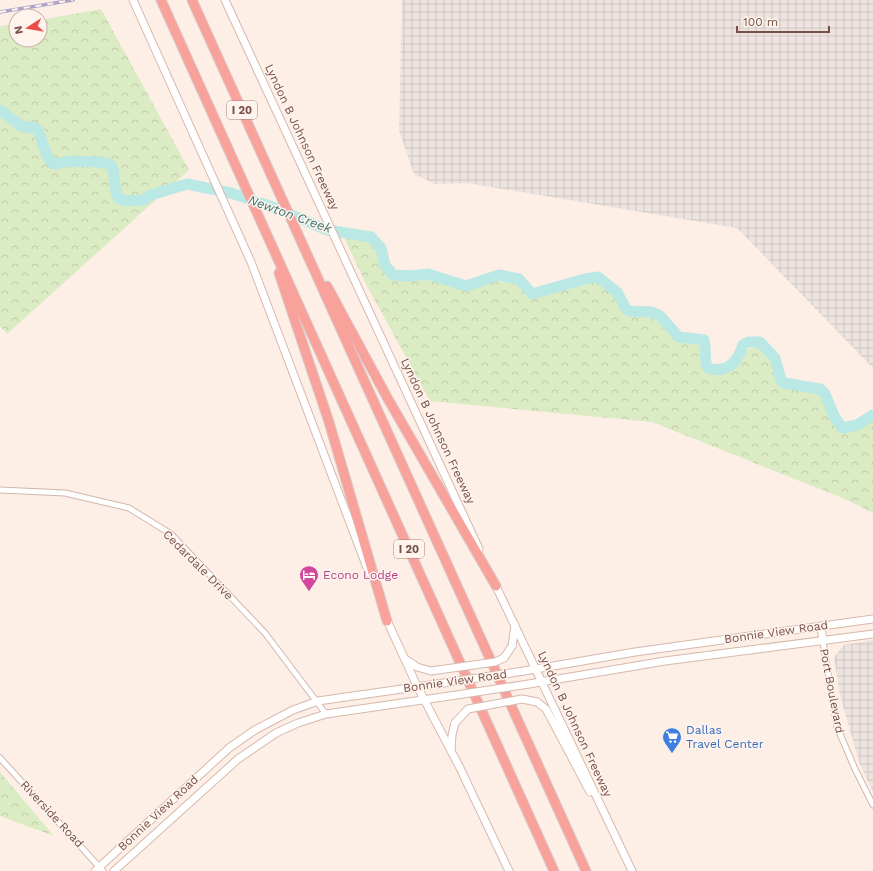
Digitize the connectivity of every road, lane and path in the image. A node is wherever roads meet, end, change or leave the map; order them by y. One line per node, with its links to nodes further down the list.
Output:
1 (132, 0): 10 (main road)
2 (161, 0): 5 (highway, I 20)
3 (192, 0): 6 (highway, I 20)
4 (225, 0): 8 (main road, Lyndon B Johnson Freeway)
5 (263, 226): 10 (highway); 33 (highway, I 20)
6 (299, 238): 8 (highway); 34 (highway, I 20)
7 (0, 490): 22 (street, Cedardale Drive)
8 (496, 586): 11 (main road, Lyndon B Johnson Freeway)
9 (873, 619): 12 (main road, Bonnie View Road)
10 (387, 621): 16 (main road)
11 (515, 625): 16 (main road, bridge); 18 (main road, Lyndon B Johnson Freeway)
12 (821, 626): 14 (main road); 15 (main road, Bonnie View Road)
13 (873, 634): 14 (main road, Bonnie View Road)
14 (823, 642): 17 (main road, Bonnie View Road); 28 (street, Port Boulevard)
15 (635, 652): 17 (main road); 18 (main road, Bonnie View Road)
16 (404, 657): 20 (main road)
17 (637, 665): 19 (main road, Bonnie View Road)
18 (537, 670): 19 (main road, Lyndon B Johnson Freeway); 20 (main road, Bonnie View Road, bridge)
19 (543, 683): 21 (main road, Bonnie View Road, bridge); 29 (main road, Lyndon B Johnson Freeway)
20 (417, 686): 21 (main road); 22 (main road, Bonnie View Road)
21 (424, 699): 23 (main road, Bonnie View Road); 25 (main road)
22 (318, 701): 23 (street, Cedardale Drive); 24 (main road, Bonnie View Road)
23 (326, 714): 27 (main road, Bonnie View Road)
24 (229, 748): 27 (main road); 31 (main road, Bonnie View Road)
25 (451, 751): 29 (main road, bridge); 32 (main road)
26 (0, 758): 31 (street, Riverside Road)
27 (234, 762): 30 (main road, Bonnie View Road)
28 (873, 805)
29 (606, 820): 35 (main road, Lyndon B Johnson Freeway)
30 (119, 869)
31 (99, 870)
32 (509, 871)
33 (554, 871)
34 (586, 871)
35 (632, 871)

